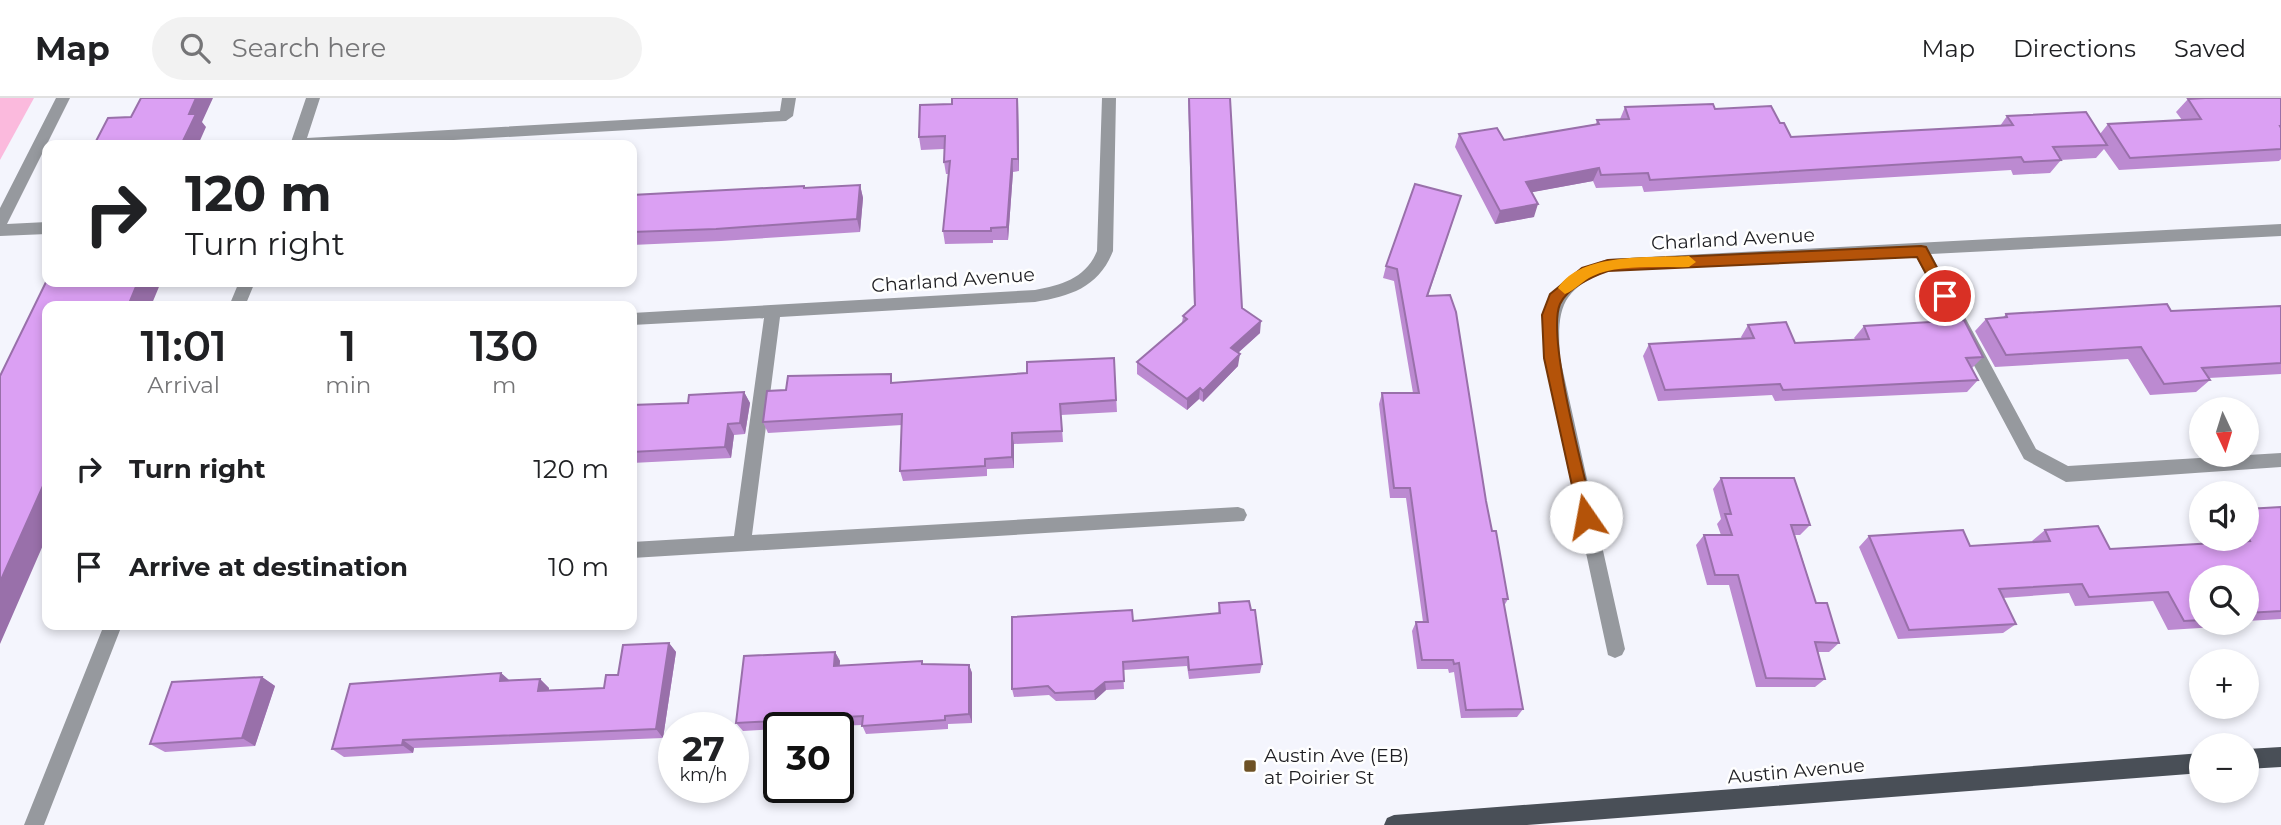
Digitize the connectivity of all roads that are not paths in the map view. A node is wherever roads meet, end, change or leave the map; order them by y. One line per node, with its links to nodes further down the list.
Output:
1 (63, 98): 7 (street)
2 (313, 98): 5 (street)
3 (789, 98): 6 (street)
4 (1109, 98): 12 (street, Charland Avenue)
5 (299, 140)
6 (384, 140)
7 (0, 223)
8 (42, 228): 9 (street)
9 (0, 230)
10 (2281, 230): 11 (street, Charland Avenue)
11 (1921, 251): 14 (street); 19 (street, Charland Avenue)
12 (773, 312): 13 (street, Charland Avenue); 16 (street)
13 (637, 319)
14 (2281, 460)
15 (1238, 515): 16 (street)
16 (742, 541): 17 (street)
17 (637, 550)
18 (111, 630): 23 (street)
19 (1615, 649)
20 (2281, 757): 21 (main road)
21 (2259, 758)
22 (2189, 763): 24 (main road, Austin Avenue)
23 (34, 825)
24 (1394, 825)

